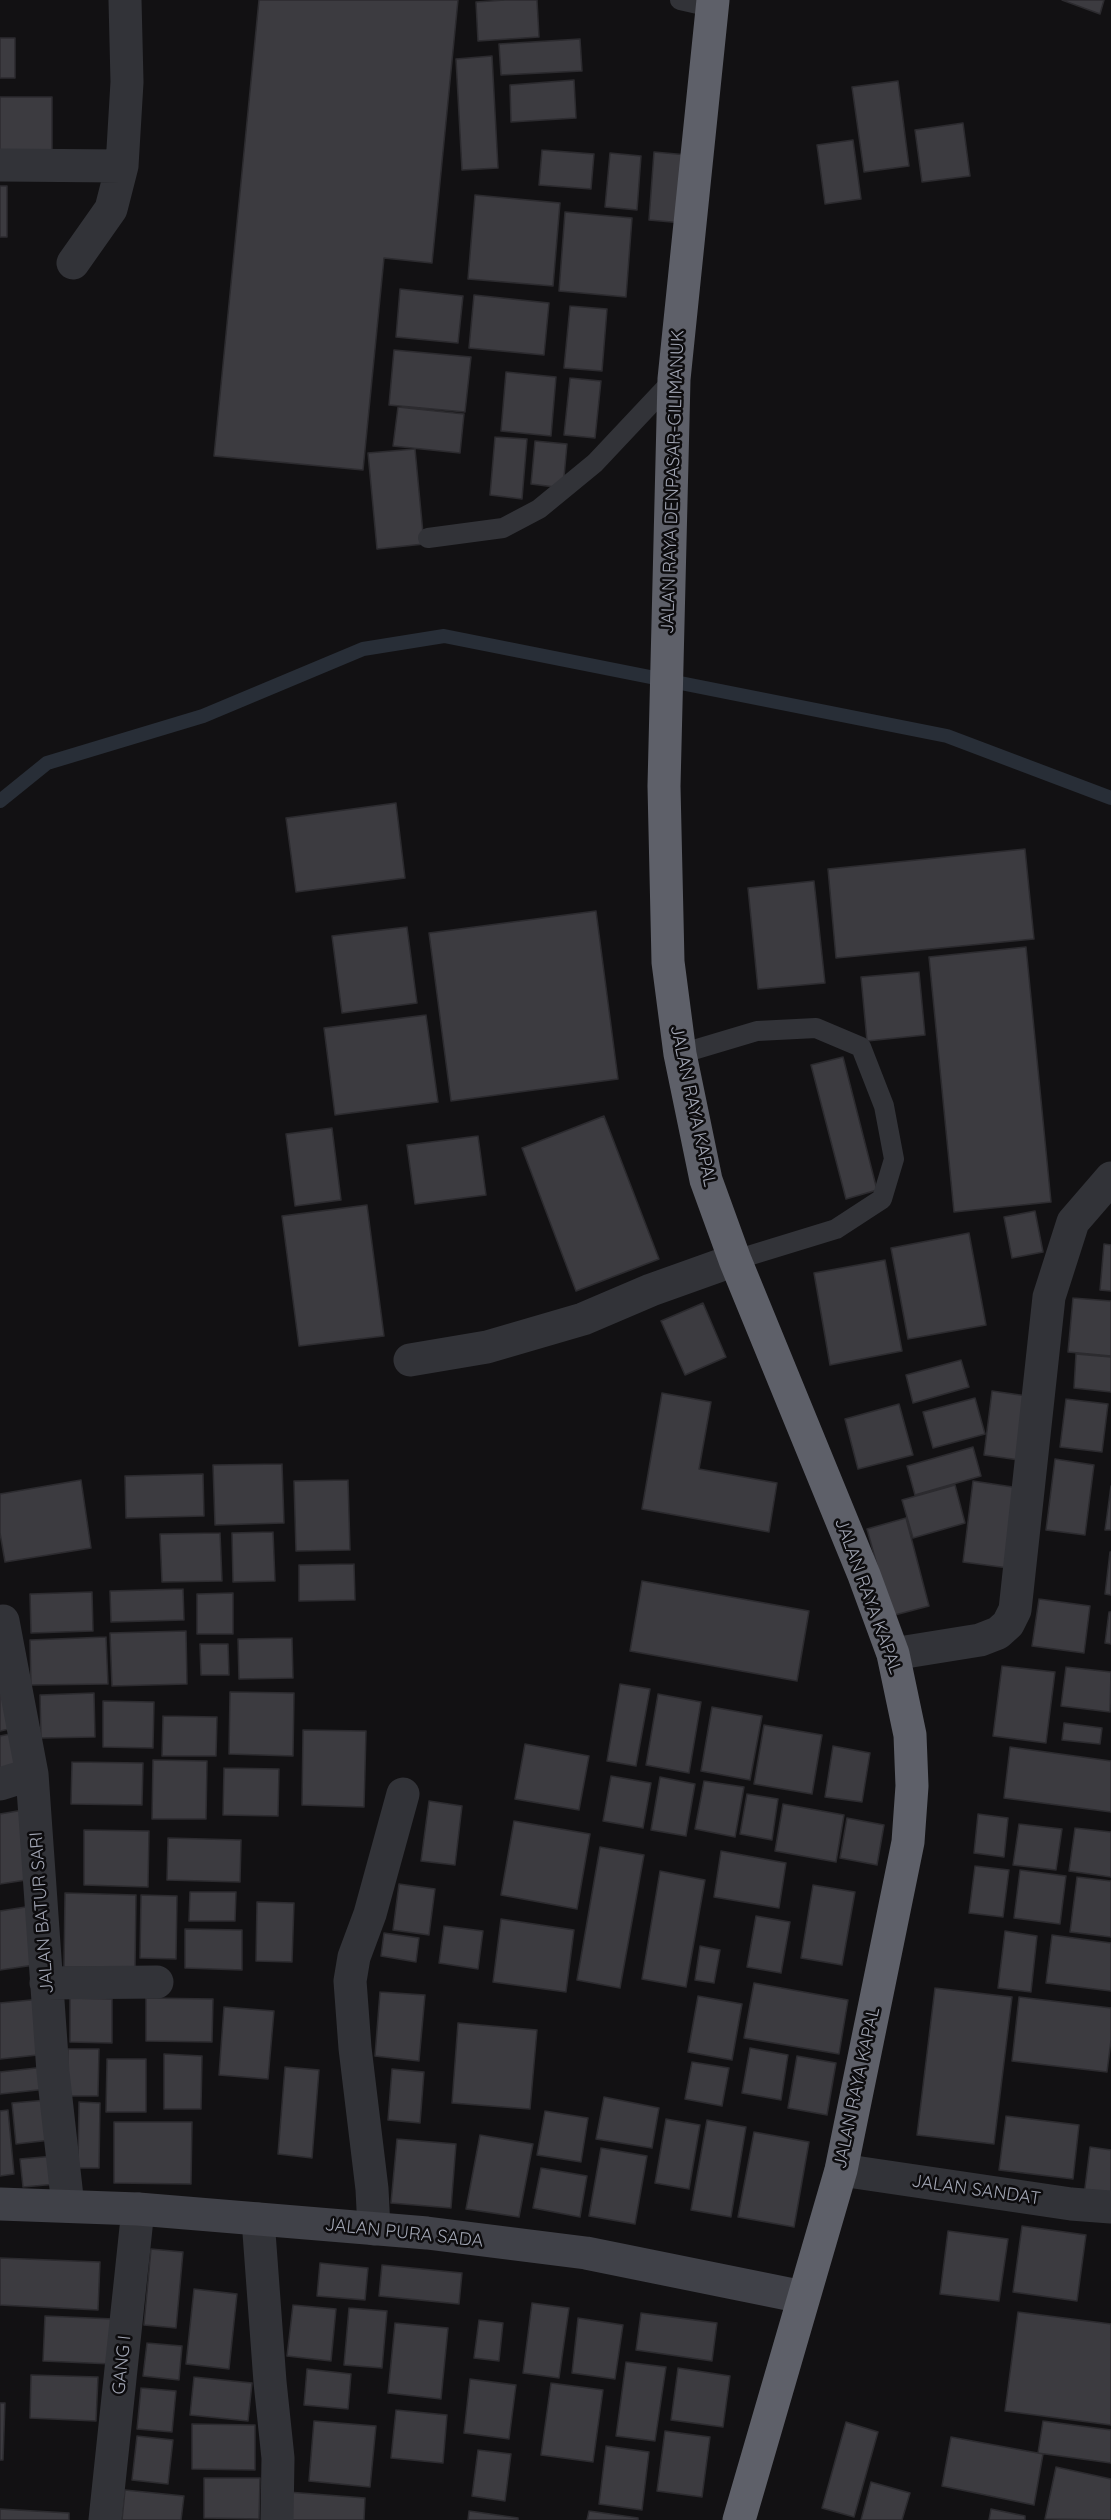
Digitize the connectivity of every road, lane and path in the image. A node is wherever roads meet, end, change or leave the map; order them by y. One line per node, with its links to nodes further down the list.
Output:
1 (124, 0): 5 (street)
2 (680, 0): 3 (lane)
3 (712, 3): 7 (highway, JALAN RAYA DENPASAR-GILIMANUK)
4 (0, 165): 5 (street)
5 (122, 166): 6 (street)
6 (73, 263)
7 (674, 379): 8 (lane); 9 (highway, JALAN RAYA DENPASAR-GILIMANUK)
8 (428, 538)
9 (664, 786): 10 (highway, JALAN RAYA KAPAL)
10 (680, 1054): 12 (highway, JALAN RAYA KAPAL); 12 (lane)
11 (1111, 1178): 15 (street)
12 (735, 1260): 13 (street); 15 (highway, JALAN RAYA KAPAL)
13 (410, 1360)
14 (3, 1622): 16 (street, JALAN BATUR SARI)
15 (893, 1654): 21 (highway, JALAN RAYA KAPAL)
16 (32, 1774): 17 (street); 20 (street, JALAN BATUR SARI)
17 (0, 1784)
18 (403, 1794): 27 (street)
19 (157, 1982): 20 (street)
20 (46, 1983): 23 (street, JALAN BATUR SARI)
21 (841, 2170): 24 (street, JALAN SANDAT); 28 (highway, JALAN RAYA KAPAL)
22 (0, 2204): 23 (street, JALAN PURA SADA)
23 (68, 2206): 25 (street, JALAN PURA SADA)
24 (1111, 2207)
25 (138, 2209): 26 (street, JALAN PURA SADA); 29 (street, GANG I)
26 (258, 2219): 27 (street, JALAN PURA SADA); 30 (street)
27 (374, 2229): 28 (street, JALAN PURA SADA)
28 (803, 2297): 31 (highway, JALAN RAYA KAPAL)
29 (105, 2520)
30 (277, 2520)
31 (739, 2520)

